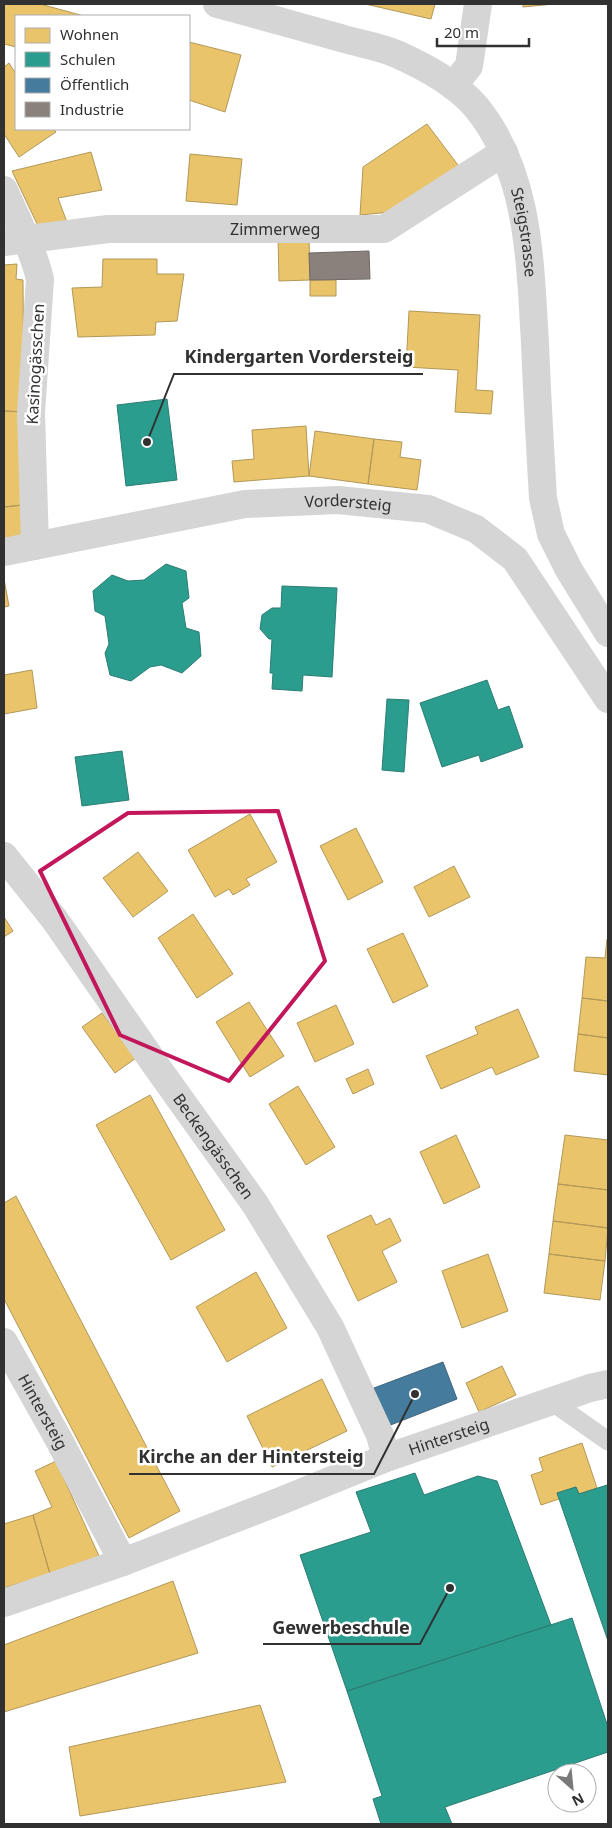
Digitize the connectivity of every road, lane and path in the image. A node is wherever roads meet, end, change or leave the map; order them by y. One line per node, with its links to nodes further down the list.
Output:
1 (217, 4): 3 (street, Steigstrasse)
2 (478, 4): 3 (street)
3 (453, 86): 4 (street, Steigstrasse)
4 (504, 152): 6 (street, Zimmerweg); 9 (street, Steigstrasse)
5 (4, 190): 6 (street, Kasinogässchen)
6 (14, 241): 7 (street, Kasinogässchen)
7 (34, 546): 8 (street, Vordersteig); 10 (street, Vordersteig)
8 (4, 552)
9 (608, 633)
10 (608, 699)
11 (4, 856): 16 (street, Beckengässchen)
12 (4, 1342): 17 (street, Hintersteig)
13 (608, 1384): 14 (street, Hintersteig)
14 (551, 1401): 15 (lane); 16 (street, Hintersteig)
15 (608, 1441)
16 (386, 1458): 17 (street, Hintersteig)
17 (123, 1562): 18 (street, Hintersteig)
18 (4, 1603)

